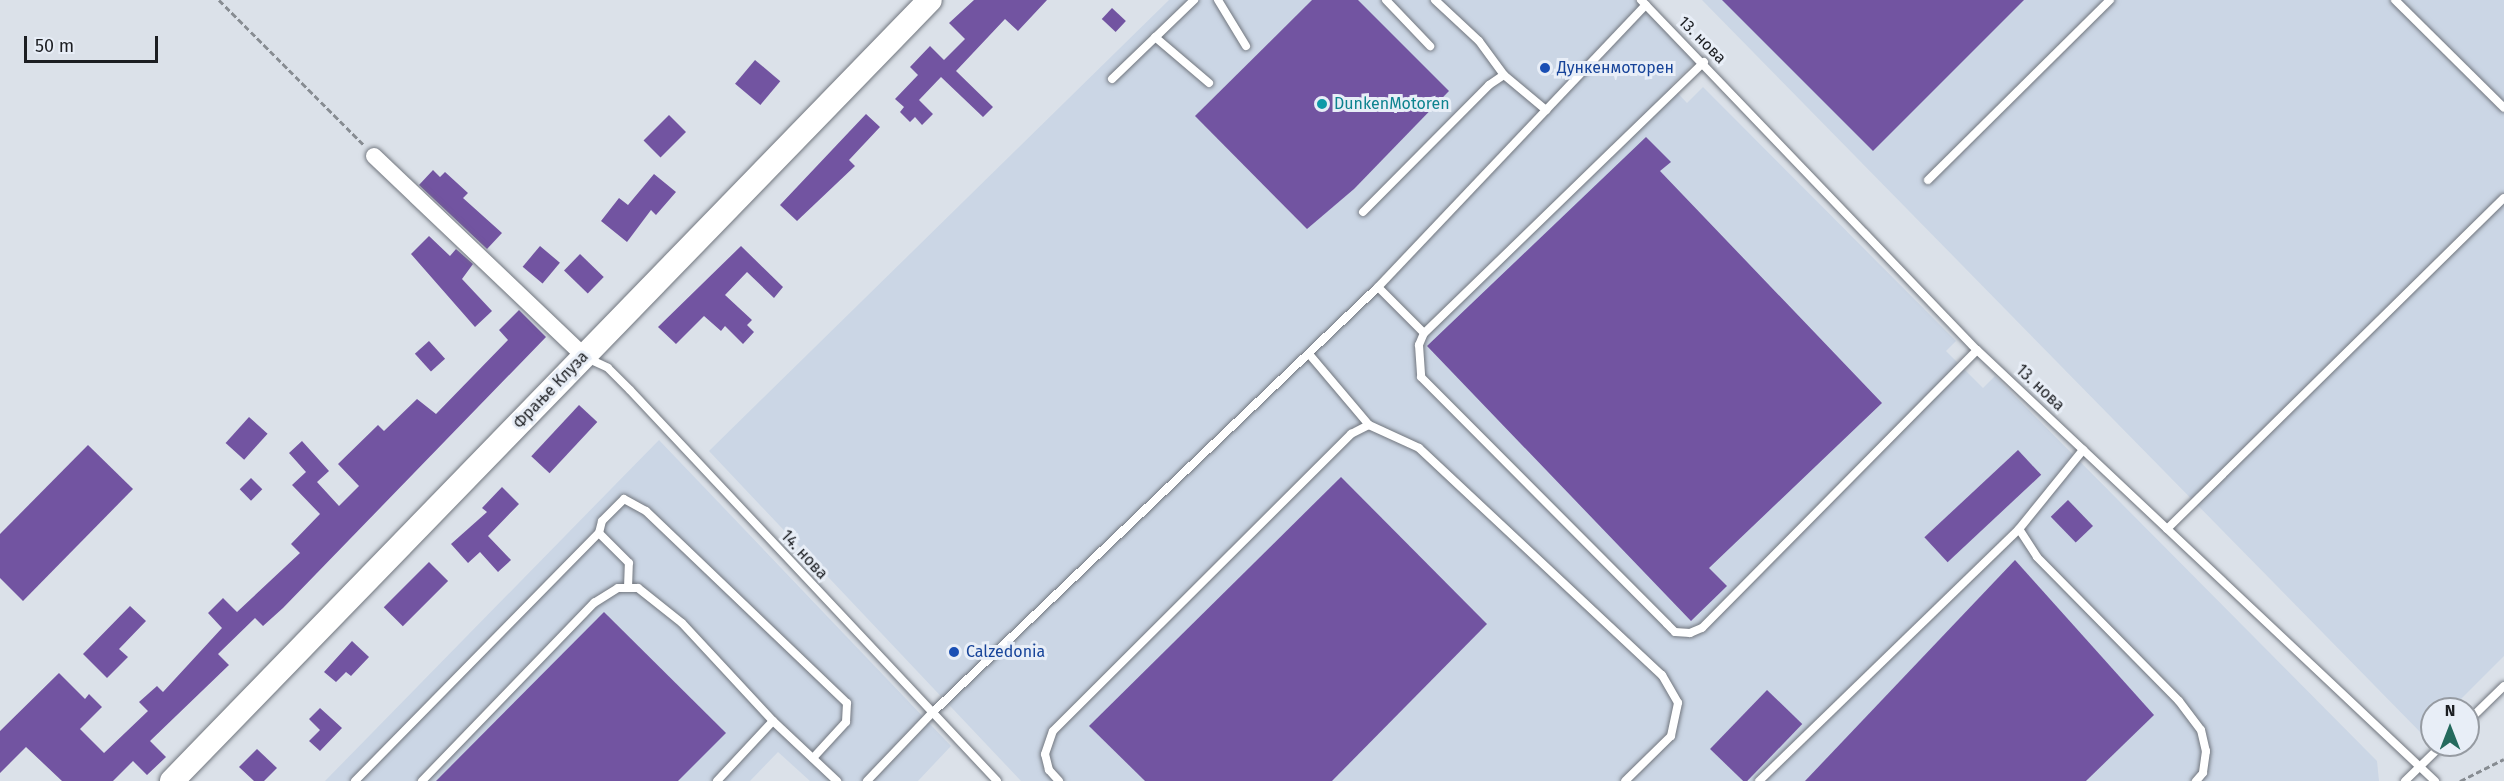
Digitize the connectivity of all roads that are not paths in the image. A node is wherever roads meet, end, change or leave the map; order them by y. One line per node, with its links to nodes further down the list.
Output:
1 (930, 0): 26 (main road, Фрање Клуза)
2 (1194, 0): 9 (lane)
3 (1218, 0): 10 (lane)
4 (1386, 0): 11 (lane)
5 (1435, 0): 13 (lane)
6 (2110, 0): 19 (lane)
7 (2396, 0): 16 (lane)
8 (1643, 3): 12 (lane, 13. нова); 17 (lane)
9 (1155, 37): 14 (lane); 15 (lane)
10 (1246, 46)
11 (1430, 46)
12 (1704, 62): 23 (lane); 24 (lane, 13. нова)
13 (1504, 75): 17 (lane); 21 (lane)
14 (1112, 79)
15 (1209, 82)
16 (2504, 108)
17 (1546, 110): 22 (lane)
18 (374, 156): 26 (street)
19 (1928, 180)
20 (2504, 198): 30 (lane)
21 (1363, 212)
22 (1378, 288): 23 (lane); 25 (lane)
23 (1424, 333): 24 (lane)
24 (1977, 350): 28 (lane, 13. нова)
25 (1309, 354): 27 (lane); 35 (lane)
26 (584, 356): 35 (lane, 14. нова); 40 (main road, Фрање Клуза)
27 (1369, 425): 47 (lane); 48 (lane)
28 (2083, 450): 29 (lane); 30 (lane, 13. нова)
29 (2019, 529): 49 (lane); 50 (lane)
30 (2167, 529): 39 (lane, 13. нова)
31 (599, 533): 32 (lane); 38 (lane); 41 (lane)
32 (628, 588): 36 (lane); 42 (lane)
33 (2504, 686): 34 (lane)
34 (2480, 709)
35 (931, 714): 45 (lane); 46 (lane, 14. нова)
36 (773, 721): 38 (lane); 43 (lane)
37 (2429, 757): 39 (lane)
38 (813, 758): 44 (lane)
39 (2420, 766): 51 (lane); 52 (lane, 13. нова)
40 (172, 781)
41 (355, 781)
42 (422, 781)
43 (717, 781)
44 (837, 781)
45 (867, 781)
46 (997, 781)
47 (1059, 781)
48 (1625, 781)
49 (1759, 781)
50 (2196, 781)
51 (2405, 781)
52 (2435, 781)

